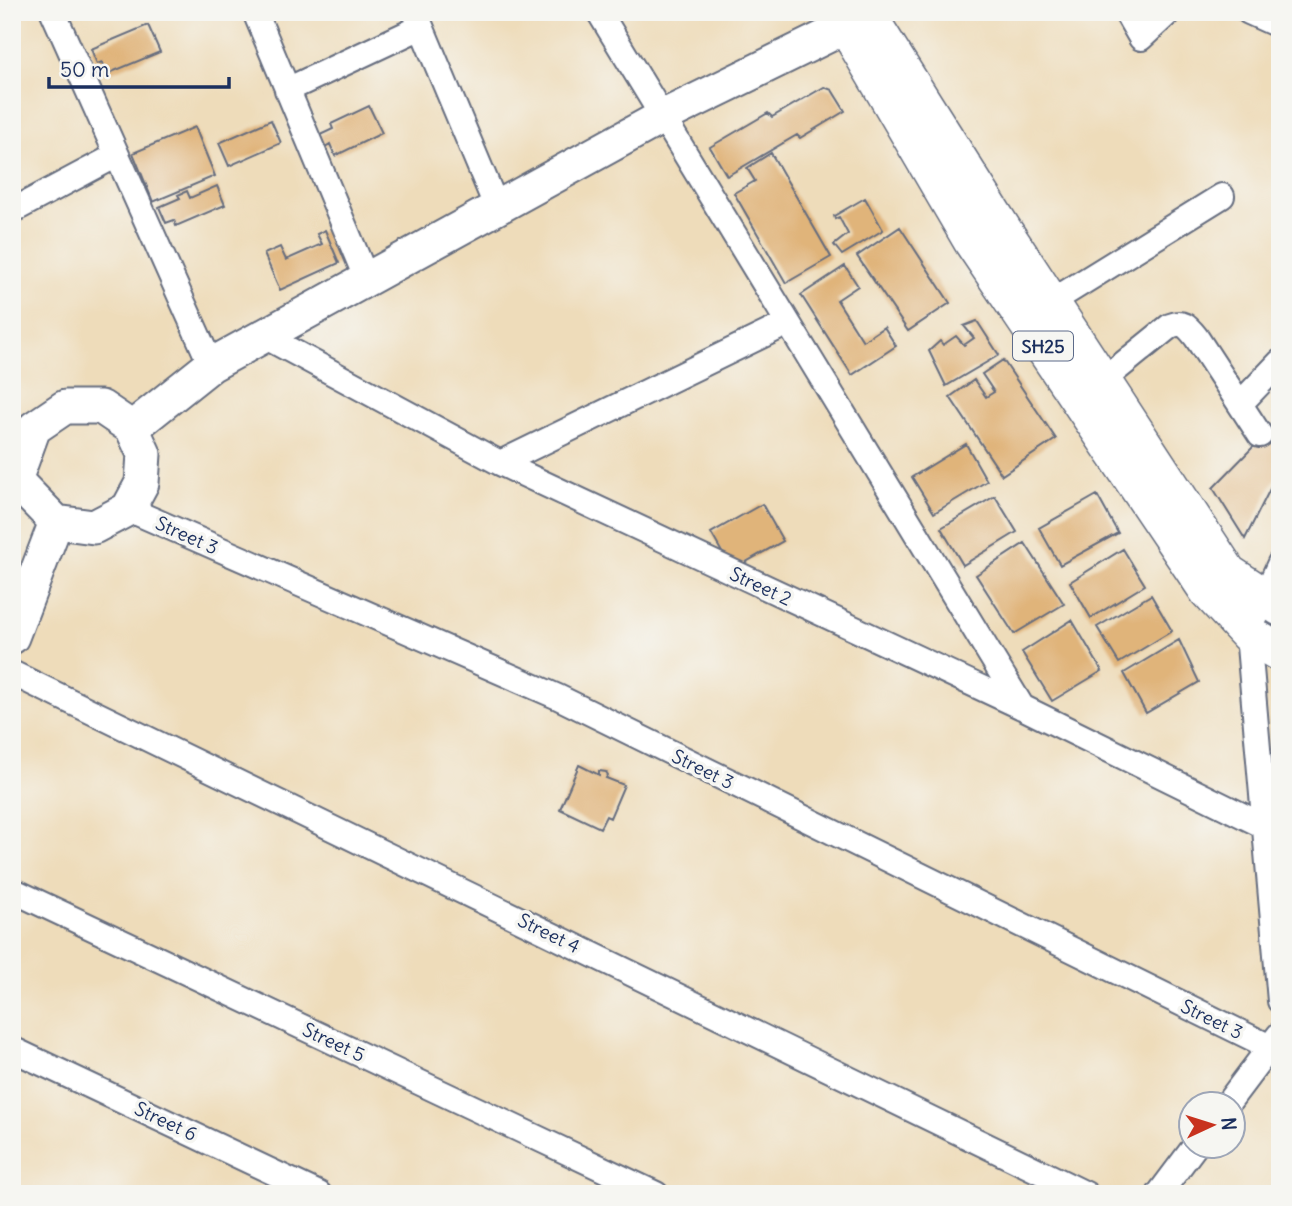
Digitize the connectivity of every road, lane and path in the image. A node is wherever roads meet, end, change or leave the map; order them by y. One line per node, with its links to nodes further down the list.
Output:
1 (53, 12): 12 (street)
2 (255, 12): 10 (street)
3 (598, 12): 11 (street)
4 (1126, 12): 5 (street)
5 (1169, 12)
6 (1249, 12): 9 (street)
7 (855, 17): 11 (street); 17 (main road, SH25); 32 (main road, SH25)
8 (418, 20): 10 (street); 14 (street)
9 (1280, 26)
10 (288, 90): 16 (street)
11 (662, 117): 14 (street); 18 (street)
12 (117, 155): 15 (street); 21 (street)
13 (1222, 196): 17 (street)
14 (497, 208): 16 (street)
15 (12, 211)
16 (367, 280): 19 (street)
17 (1051, 302): 22 (main road, SH25)
18 (788, 323): 26 (street); 36 (street)
19 (264, 336): 21 (street); 26 (street, Street 2)
20 (1280, 362): 23 (street)
21 (211, 365): 24 (street)
22 (1102, 381): 23 (street); 31 (main road, SH25)
23 (1240, 404): 25 (street)
24 (132, 428): 27 (street); 28 (street)
25 (1260, 435)
26 (500, 463): 36 (street, Street 2)
27 (14, 479): 29 (street)
28 (128, 509): 29 (street); 41 (street, Street 3)
29 (56, 522): 33 (street)
30 (1280, 563): 31 (street)
31 (1272, 603): 32 (street)
32 (1248, 634): 34 (main road, SH25); 37 (street)
33 (12, 637)
34 (1280, 653)
35 (12, 673): 47 (street, Street 4)
36 (1022, 707): 37 (street, Street 2)
37 (1264, 826): 38 (street)
38 (1273, 860): 40 (street)
39 (12, 890): 46 (street, Street 5)
40 (1280, 1001)
41 (1275, 1041): 43 (street)
42 (12, 1049): 45 (street, Street 6)
43 (1238, 1090)
44 (1184, 1160): 48 (street)
45 (319, 1194)
46 (656, 1194)
47 (1086, 1194)
48 (1159, 1194)

